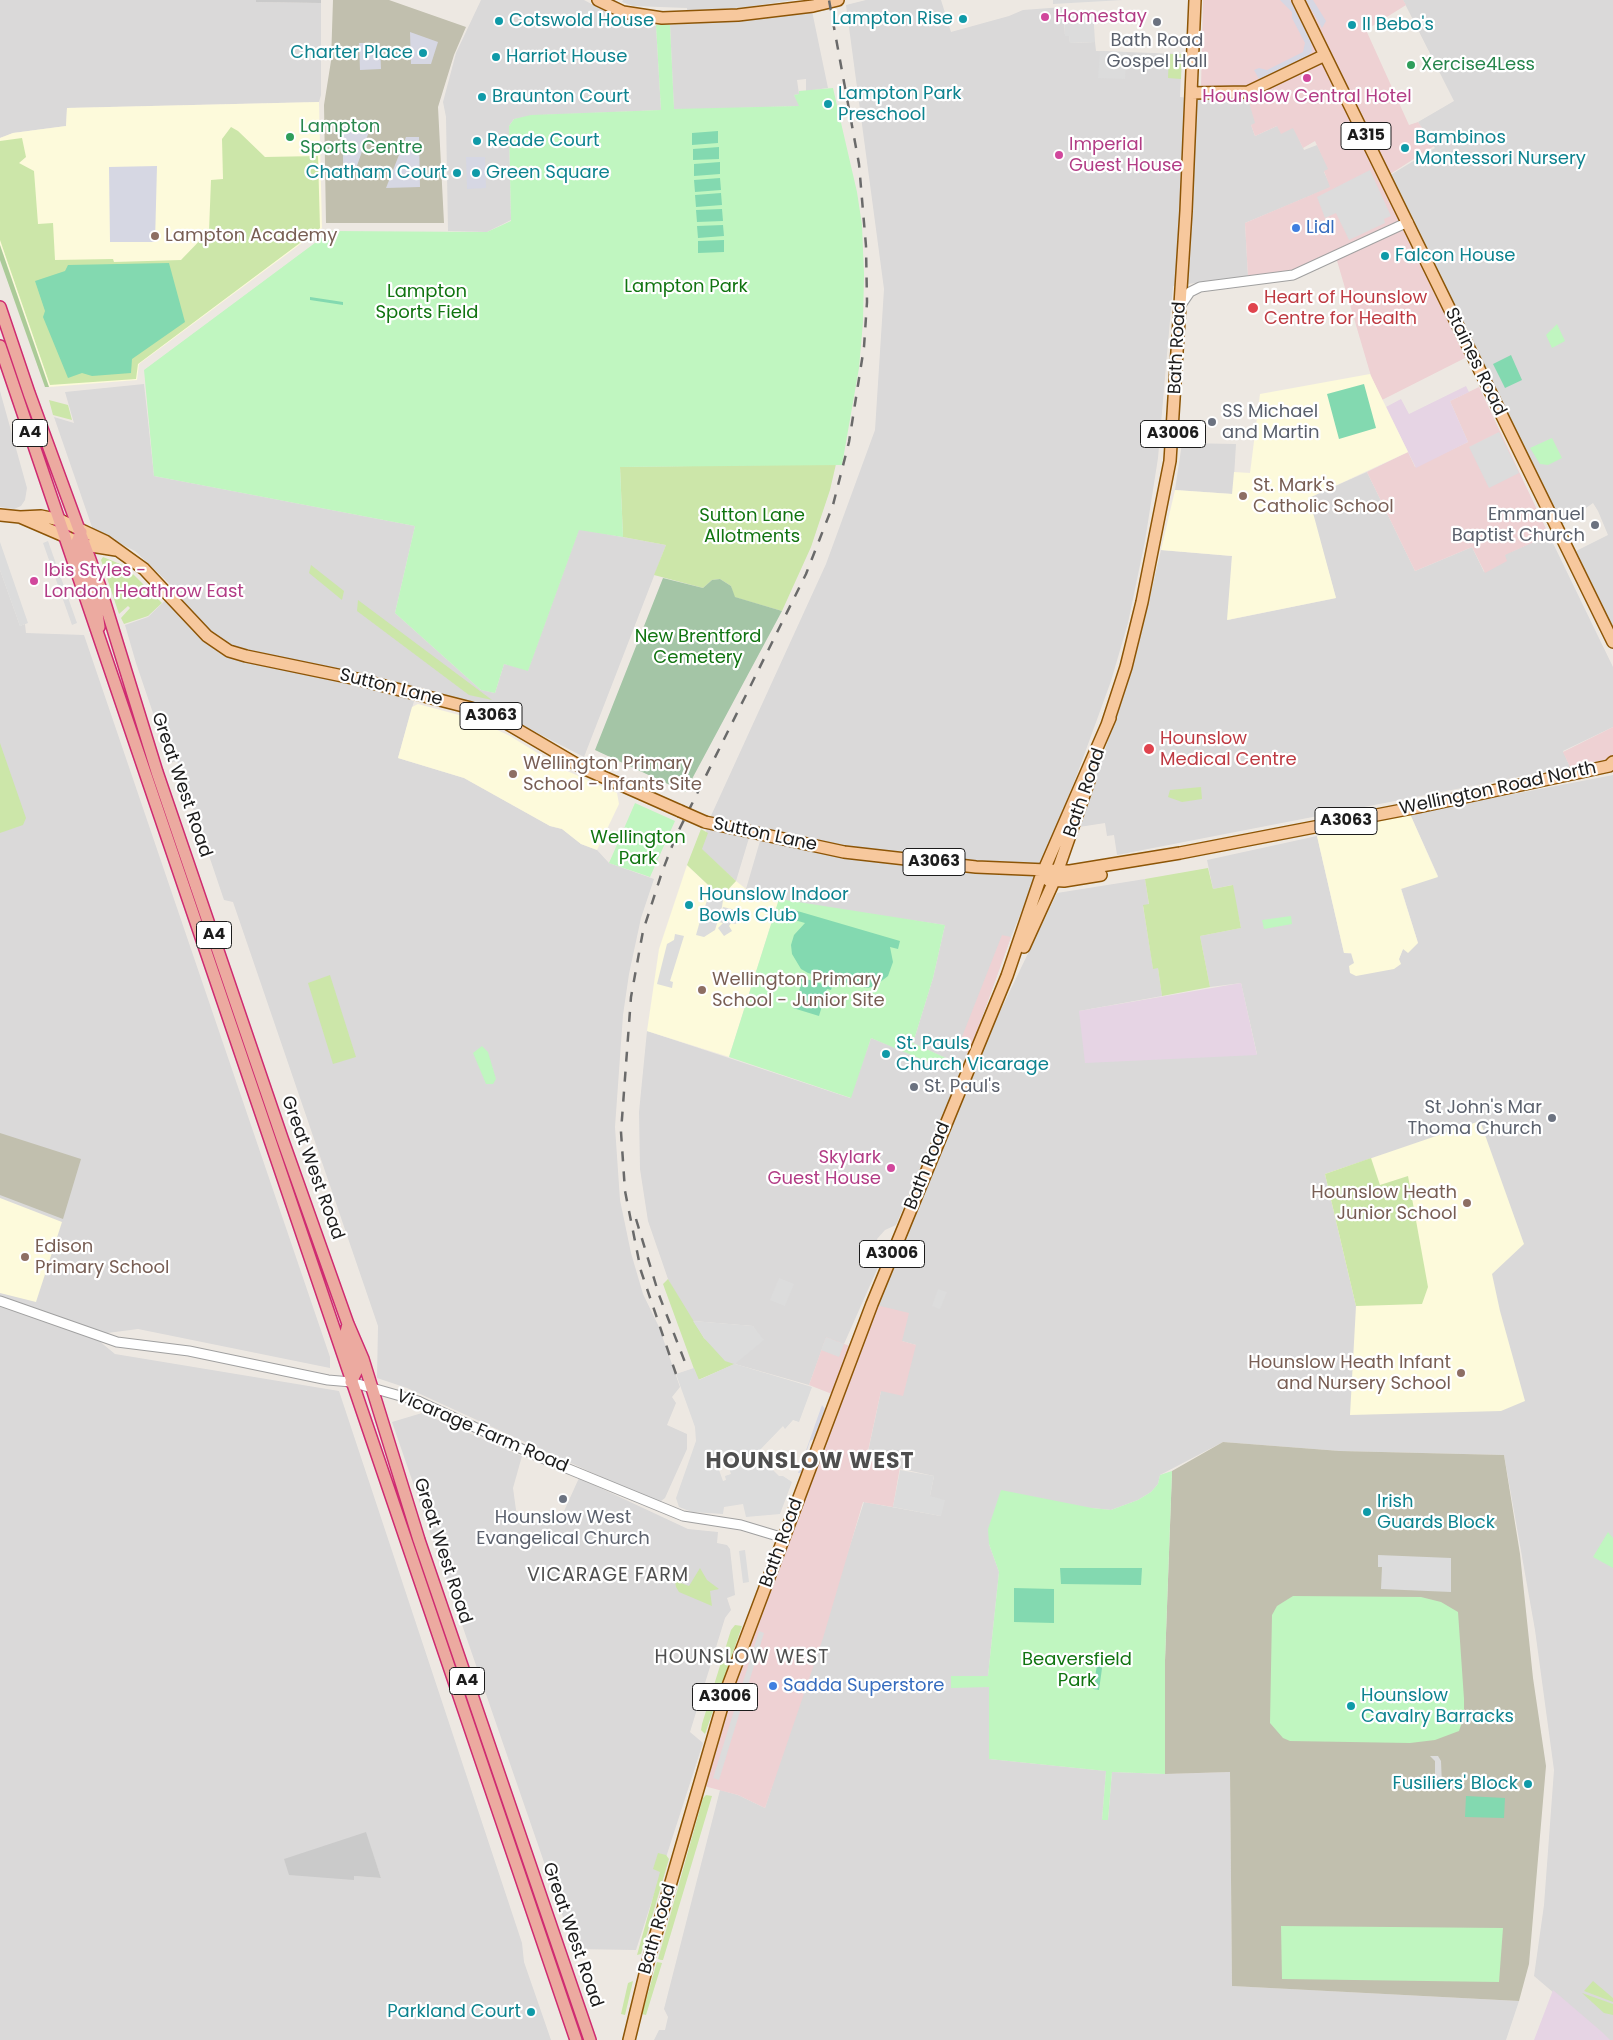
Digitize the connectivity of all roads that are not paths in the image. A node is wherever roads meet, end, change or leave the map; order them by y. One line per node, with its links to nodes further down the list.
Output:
1 (598, 0): 2 (main road)
2 (838, 0)
3 (1298, 0): 5 (main road, Staines Road / A315)
4 (1195, 5): 6 (main road, Bath Road / A3006)
5 (1325, 54): 6 (main road); 7 (main road, Staines Road / A315)
6 (1191, 93): 8 (main road, Bath Road / A3006)
7 (1408, 222): 9 (street); 19 (main road, Staines Road / A315)
8 (1183, 271): 9 (street); 11 (main road, Bath Road / A3006)
9 (1200, 287): 11 (street)
10 (0, 307): 17 (highway, Great West Road / A4)
11 (1180, 307): 20 (main road, Bath Road / A3006)
12 (0, 346): 15 (highway, Great West Road / A4)
13 (0, 515): 14 (main road, A3063)
14 (20, 517): 15 (main road, A3063); 16 (main road, A3063)
15 (60, 520): 16 (highway, Great West Road / A4); 17 (main road, Sutton Lane / A3063)
16 (64, 535): 17 (main road, Sutton Lane / A3063); 18 (highway, Great West Road / A4)
17 (81, 539): 18 (highway, A4); 22 (main road, Sutton Lane / A3063, bridge); 25 (highway, Great West Road / A4)
18 (99, 636): 26 (highway, Great West Road / A4)
19 (1613, 642)
20 (1110, 718): 22 (main road, Bath Road / A3006); 22 (main road, Bath Road / A3006)
21 (1612, 765): 22 (main road, Wellington Road North / A3063)
22 (1049, 875): 23 (main road, Bath Road / A3006); 23 (main road, Bath Road / A3006)
23 (1007, 976): 28 (main road, Bath Road / A3006)
24 (0, 1301): 26 (street, Vicarage Farm Road)
25 (348, 1324): 26 (highway, A4); 27 (highway, Great West Road / A4)
26 (351, 1382): 27 (street, Vicarage Farm Road); 29 (highway, Great West Road / A4)
27 (372, 1388): 28 (street, Vicarage Farm Road); 30 (highway, Great West Road / A4)
28 (784, 1538): 31 (main road, Bath Road / A3006)
29 (576, 2040)
30 (590, 2040)
31 (629, 2040)

